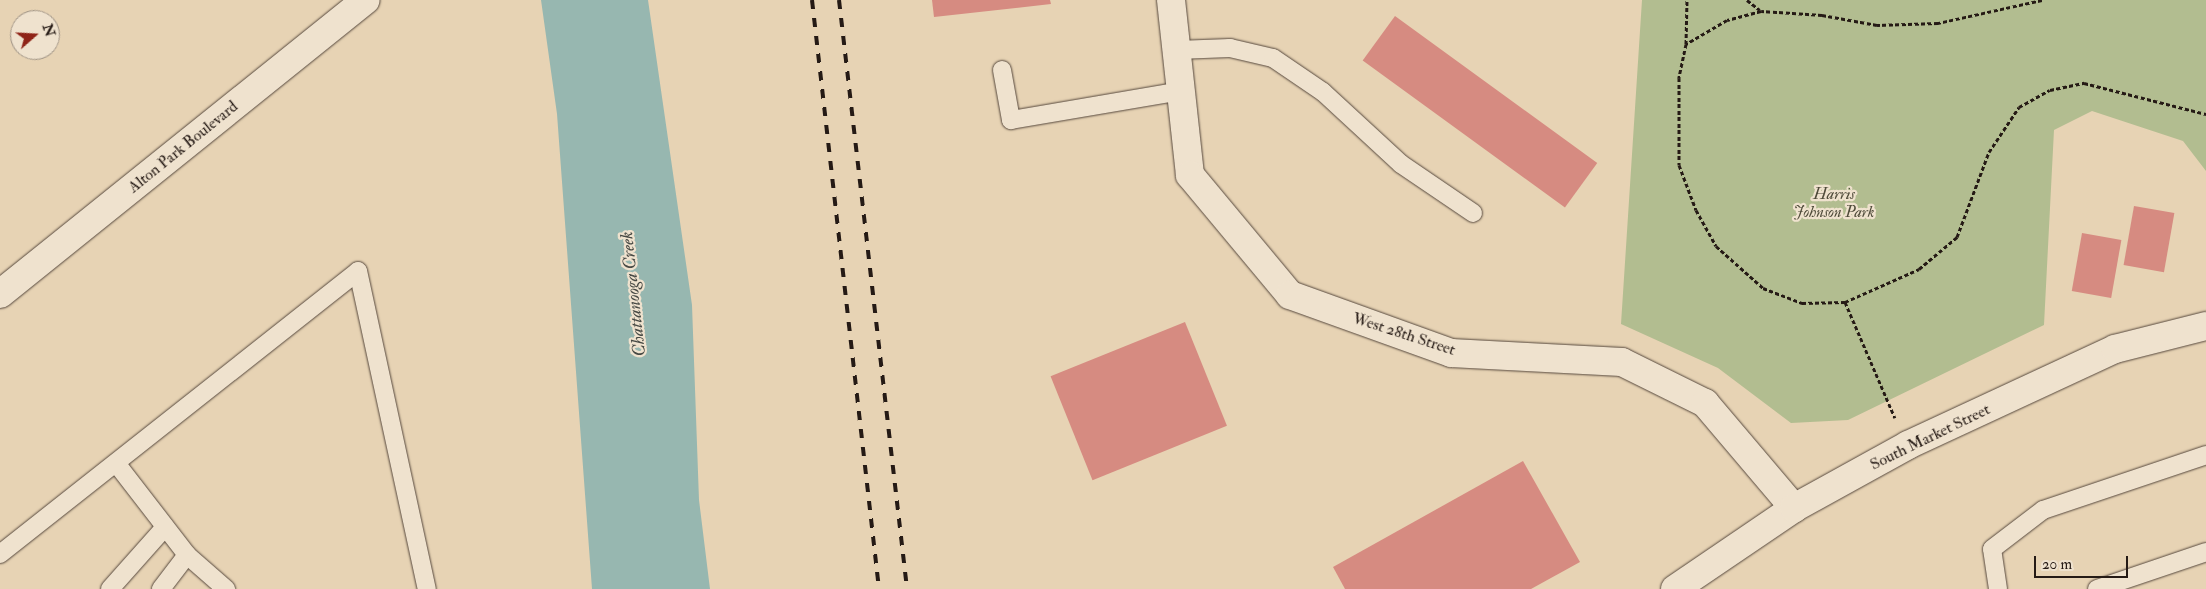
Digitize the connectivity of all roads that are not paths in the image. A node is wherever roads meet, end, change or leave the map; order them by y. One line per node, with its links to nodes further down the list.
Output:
1 (366, 0): 7 (street, Alton Park Boulevard)
2 (1171, 0): 3 (street, West 28th Street)
3 (1177, 50): 5 (street, West 28th Street); 6 (lane)
4 (1002, 70): 5 (lane)
5 (1181, 91): 11 (street, West 28th Street)
6 (1473, 213)
7 (0, 294)
8 (2206, 326): 11 (street, South Market Street)
9 (2206, 455): 21 (lane)
10 (116, 463): 12 (lane); 14 (lane); 19 (lane)
11 (1794, 508): 20 (street, South Market Street)
12 (165, 526): 15 (lane); 16 (lane)
13 (2206, 552): 22 (lane)
14 (0, 554)
15 (187, 555): 17 (lane); 18 (lane)
16 (110, 589)
17 (161, 589)
18 (226, 589)
19 (428, 589)
20 (1675, 589)
21 (1998, 589)
22 (2097, 589)

